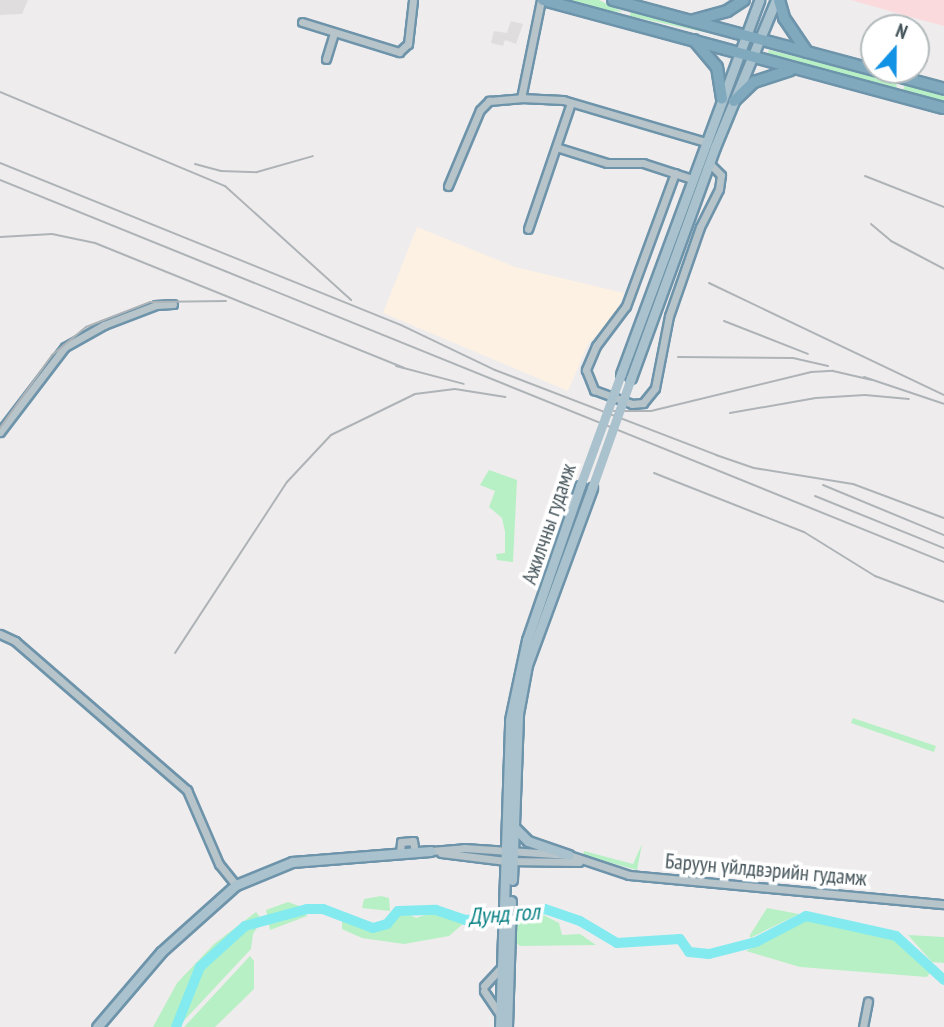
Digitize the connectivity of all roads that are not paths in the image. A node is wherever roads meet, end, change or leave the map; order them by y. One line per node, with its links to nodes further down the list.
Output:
1 (413, 0): 12 (street)
2 (542, 0): 9 (highway); 25 (street)
3 (734, 0): 8 (main road)
4 (744, 0): 8 (highway)
5 (758, 0): 13 (main road, Ажилчны гудамж)
6 (778, 0): 15 (main road, Ажилчны гудамж); 16 (highway)
7 (616, 1): 9 (highway); 10 (highway)
8 (717, 15): 10 (highway)
9 (621, 19): 14 (highway)
10 (691, 21): 13 (highway)
11 (302, 22): 12 (street)
12 (334, 33): 19 (street)
13 (745, 35): 15 (highway); 17 (main road, Ажилчны гудамж)
14 (691, 38): 17 (highway); 27 (highway)
15 (759, 39): 16 (highway); 18 (main road, Ажилчны гудамж)
16 (808, 53): 20 (highway)
17 (738, 54): 18 (highway); 27 (main road, Ажилчны гудамж)
18 (752, 57): 21 (highway); 28 (main road, Ажилчны гудамж)
19 (326, 59)
20 (860, 67)
21 (795, 69): 26 (highway); 28 (highway)
22 (903, 84): 26 (highway)
23 (924, 84): 24 (highway)
24 (944, 89)
25 (521, 98): 29 (street); 36 (street)
26 (905, 98): 30 (highway)
27 (722, 99): 31 (main road, Ажилчны гудамж)
28 (734, 101): 33 (main road, Ажилчны гудамж)
29 (571, 103): 31 (street); 32 (street)
30 (944, 108)
31 (706, 142): 35 (main road, Ажилчны гудамж)
32 (556, 146): 34 (street); 37 (street)
33 (709, 163): 34 (street); 41 (main road, Ажилчны гудамж, bridge)
34 (675, 173): 35 (street)
35 (692, 179): 41 (main road, Ажилчны гудамж, bridge)
36 (449, 186)
37 (528, 229)
38 (173, 304): 39 (street)
39 (0, 432)
40 (0, 634): 47 (street)
41 (524, 664): 42 (main road, Ажилчны гудамж); 45 (main road, Ажилчны гудамж)
42 (515, 828): 44 (main road); 45 (main road, Ажилчны гудамж)
43 (430, 851): 45 (street); 47 (main road)
44 (569, 855): 45 (street, Баруун үйлдвэрийн гудамж); 46 (street, Баруун үйлдвэрийн гудамж)
45 (510, 856): 46 (street, Баруун үйлдвэрийн гудамж); 49 (main road, Ажилчны гудамж)
46 (587, 862): 48 (street, Баруун үйлдвэрийн гудамж)
47 (236, 885): 53 (main road)
48 (944, 904)
49 (507, 952): 50 (main road, Ажилчны гудамж); 55 (main road, Ажилчны гудамж)
50 (503, 967): 52 (main road, Ажилчны гудамж); 52 (street)
51 (868, 1001): 56 (street)
52 (500, 1015): 54 (main road, Ажилчны гудамж)
53 (97, 1027)
54 (500, 1027)
55 (507, 1027)
56 (863, 1027)

